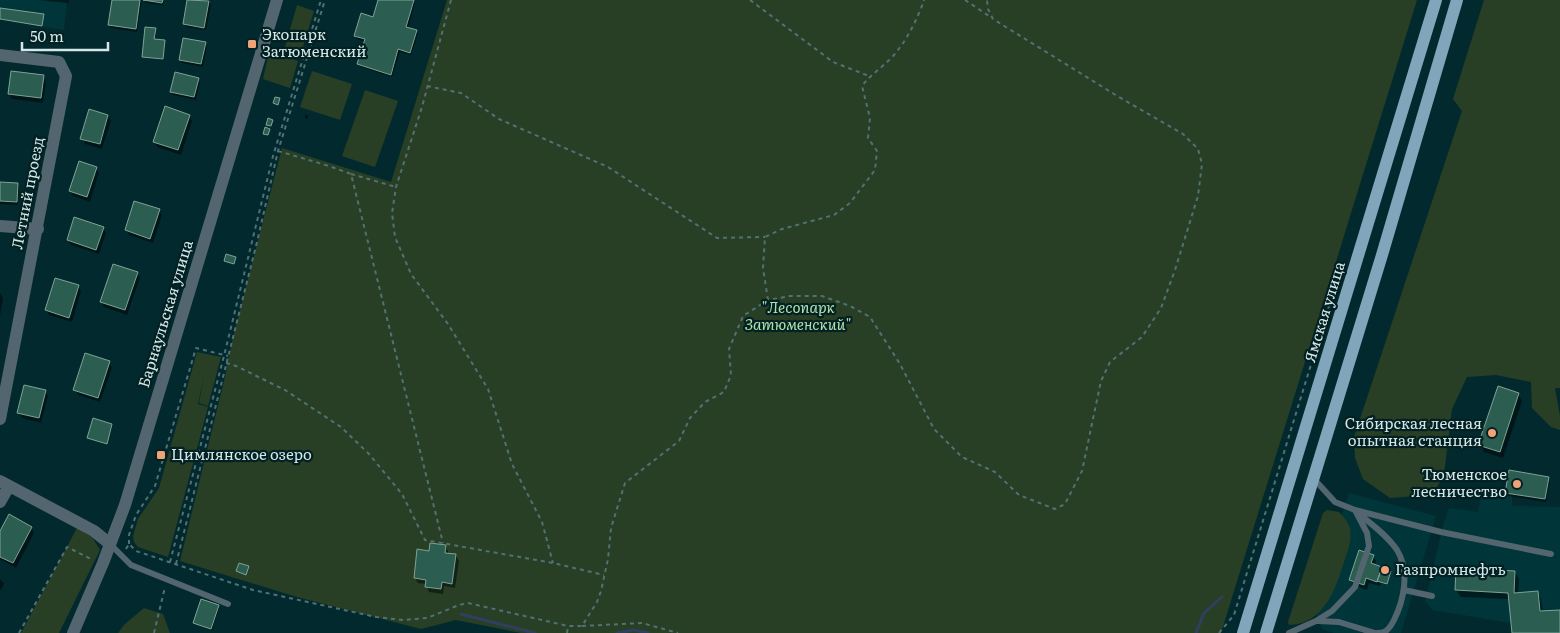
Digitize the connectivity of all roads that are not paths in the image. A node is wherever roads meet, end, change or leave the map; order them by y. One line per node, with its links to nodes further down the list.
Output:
1 (277, 0): 12 (street, Барнаульская улица)
2 (1436, 0): 19 (main road, Ямская улица)
3 (1457, 0): 8 (main road)
4 (0, 54): 6 (street, Летний проезд)
5 (0, 226): 6 (street)
6 (38, 229): 7 (street, Летний проезд)
7 (0, 419)
8 (1313, 477): 11 (lane); 20 (main road)
9 (4, 483): 10 (street); 12 (street)
10 (0, 502)
11 (1355, 510): 13 (lane); 14 (lane); 17 (lane)
12 (110, 544): 16 (lane); 18 (street, Барнаульская улица)
13 (1551, 554)
14 (1404, 590): 15 (lane); 22 (lane)
15 (1432, 596)
16 (228, 604)
17 (1316, 621): 21 (lane); 22 (lane)
18 (73, 633)
19 (1244, 633)
20 (1266, 633)
21 (1289, 633)
22 (1376, 633)

